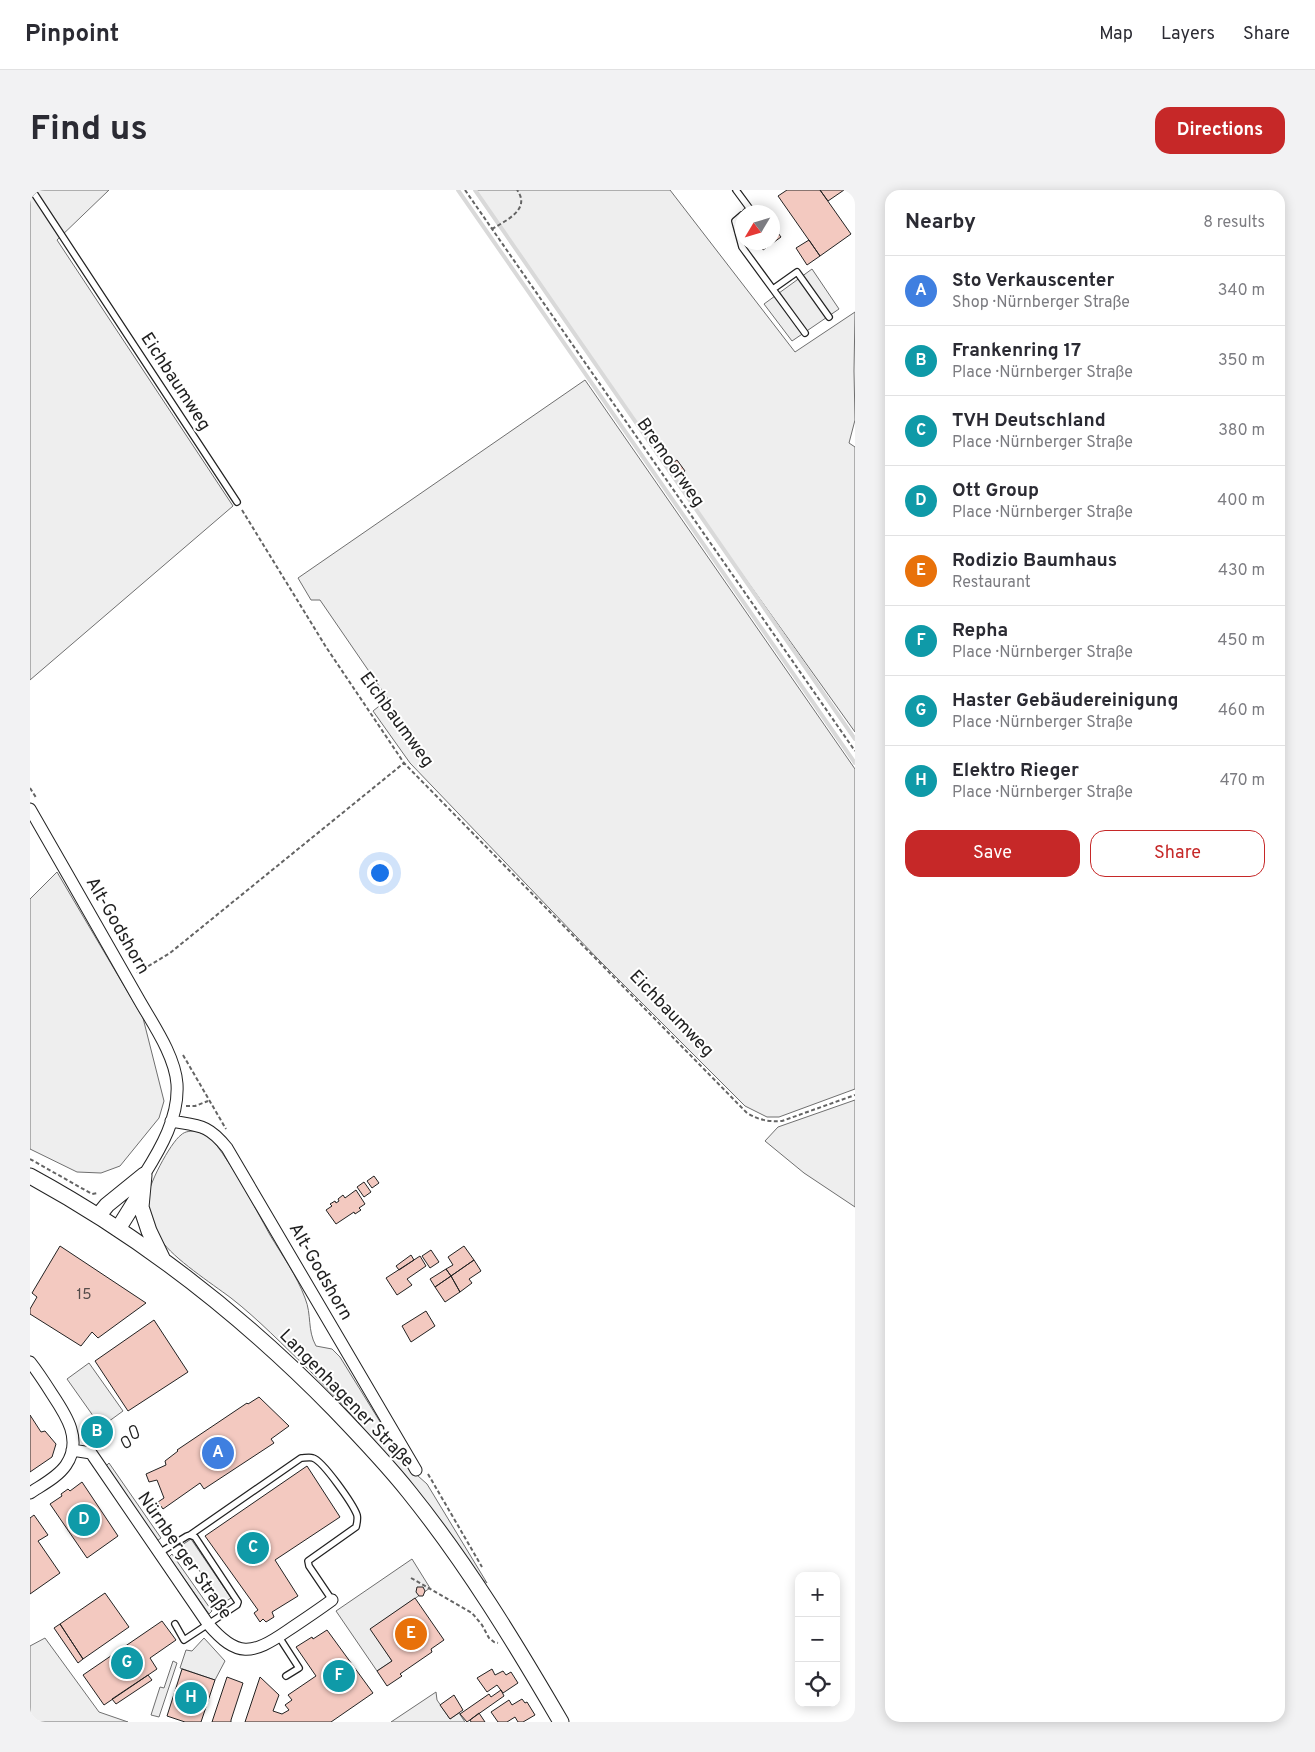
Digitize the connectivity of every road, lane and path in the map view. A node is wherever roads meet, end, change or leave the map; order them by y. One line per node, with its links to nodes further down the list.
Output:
1 (32, 190): 11 (lane, Eichbaumweg)
2 (465, 190): 6 (path, Bremoorweg)
3 (517, 190): 6 (path)
4 (736, 190): 5 (lane)
5 (747, 205)
6 (492, 230): 12 (path, Bremoorweg)
7 (744, 250): 8 (lane)
8 (773, 290): 9 (lane); 10 (lane)
9 (829, 317)
10 (805, 333)
11 (237, 502): 13 (path, Eichbaumweg)
12 (855, 751)
13 (404, 763): 16 (path); 18 (path, Eichbaumweg)
14 (30, 788): 15 (path)
15 (35, 806): 16 (street, Alt-Godshorn)
16 (127, 979): 20 (street, Alt-Godshorn)
17 (182, 1054): 19 (path)
18 (855, 1095)
19 (209, 1100): 20 (path); 22 (path)
20 (175, 1106): 21 (street, Alt-Godshorn)
21 (171, 1121): 25 (street, Alt-Godshorn); 32 (street, Alt-Godshorn)
22 (226, 1130)
23 (30, 1159): 26 (path)
24 (30, 1176): 27 (main road, Langenhagener Straße)
25 (143, 1182): 27 (main road); 28 (main road); 29 (main road)
26 (100, 1193)
27 (98, 1216): 28 (main road, Langenhagener Straße)
28 (118, 1229): 29 (main road, Langenhagener Straße)
29 (163, 1260): 43 (main road, Langenhagener Straße)
30 (30, 1362): 31 (street)
31 (72, 1450): 34 (street); 36 (street, Nürnberger Straße)
32 (416, 1470)
33 (428, 1474): 37 (path)
34 (30, 1493)
35 (190, 1535): 36 (lane); 39 (lane); 41 (lane)
36 (159, 1553): 41 (street, Nürnberger Straße)
37 (483, 1568)
38 (411, 1578): 43 (path)
39 (332, 1600): 42 (street, Nürnberger Straße)
40 (174, 1624): 41 (lane)
41 (208, 1624): 42 (street, Nürnberger Straße)
42 (279, 1637): 44 (lane)
43 (512, 1640): 45 (main road, Langenhagener Straße)
44 (286, 1676)
45 (561, 1722)

